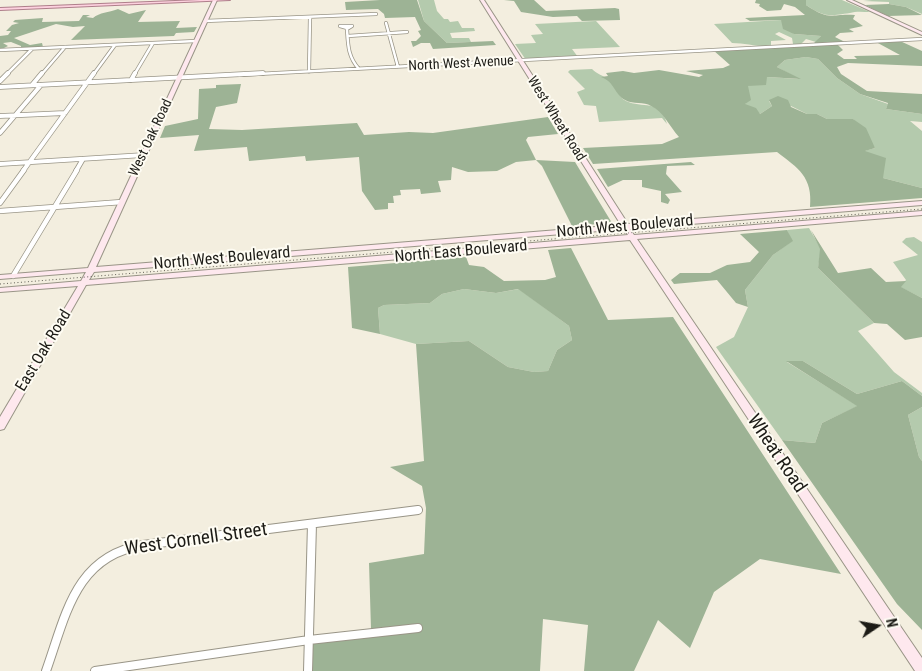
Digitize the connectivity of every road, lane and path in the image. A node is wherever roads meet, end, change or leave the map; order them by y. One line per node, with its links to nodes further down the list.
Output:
1 (215, 0): 2 (main road); 5 (main road); 8 (street, West Oak Road)
2 (228, 0)
3 (482, 0): 22 (street, West Wheat Road)
4 (849, 0): 13 (street)
5 (0, 9)
6 (376, 14): 7 (street)
7 (310, 17): 8 (street); 25 (street)
8 (205, 21): 16 (street, West Oak Road)
9 (386, 23): 12 (street)
10 (347, 28): 14 (street)
11 (407, 32): 12 (street)
12 (388, 33): 14 (street); 23 (street)
13 (922, 34)
14 (348, 36): 24 (street)
15 (922, 39): 22 (street, North West Avenue)
16 (196, 42): 17 (street); 26 (street, West Oak Road)
17 (153, 43): 18 (street); 27 (street)
18 (115, 45): 19 (street); 29 (street)
19 (65, 48): 20 (street); 31 (street)
20 (32, 49): 21 (street); 28 (street)
21 (0, 50)
22 (520, 60): 23 (street, North West Avenue); 47 (street, West Wheat Road)
23 (398, 67): 24 (street, North West Avenue)
24 (359, 69): 25 (street, North West Avenue)
25 (309, 72): 26 (street, North West Avenue)
26 (179, 78): 27 (street, North West Avenue); 37 (street, West Oak Road)
27 (131, 80): 29 (street, North West Avenue)
28 (0, 81)
29 (88, 82): 30 (street, North West Avenue); 33 (street)
30 (41, 84): 31 (street, North West Avenue); 35 (street)
31 (32, 85): 32 (street, North West Avenue)
32 (0, 87)
33 (65, 113): 35 (street); 39 (street)
34 (0, 116): 35 (street)
35 (15, 116): 36 (street)
36 (0, 132)
37 (144, 155): 38 (street); 41 (street, West Oak Road)
38 (84, 159): 39 (street); 44 (street)
39 (30, 162): 40 (street); 42 (street)
40 (0, 164)
41 (122, 202): 44 (street); 50 (street, West Oak Road)
42 (0, 203)
43 (922, 203): 47 (street, North West Boulevard)
44 (55, 207): 45 (street); 49 (street)
45 (0, 211)
46 (922, 213): 48 (street, North East Boulevard)
47 (625, 227): 48 (street, West Wheat Road); 50 (street, North West Boulevard)
48 (632, 237): 50 (street, North East Boulevard); 58 (street, Wheat Road)
49 (13, 276): 50 (street, North West Boulevard); 51 (street, North West Boulevard)
50 (87, 277): 52 (street, North East Boulevard); 53 (street, East Oak Road)
51 (0, 278)
52 (0, 290)
53 (0, 426)
54 (418, 510): 55 (street, West Cornell Street)
55 (312, 524): 57 (street); 59 (street, West Cornell Street)
56 (418, 628): 57 (street)
57 (309, 640): 60 (street); 61 (street)
58 (922, 670)
59 (46, 671)
60 (95, 671)
61 (308, 671)

